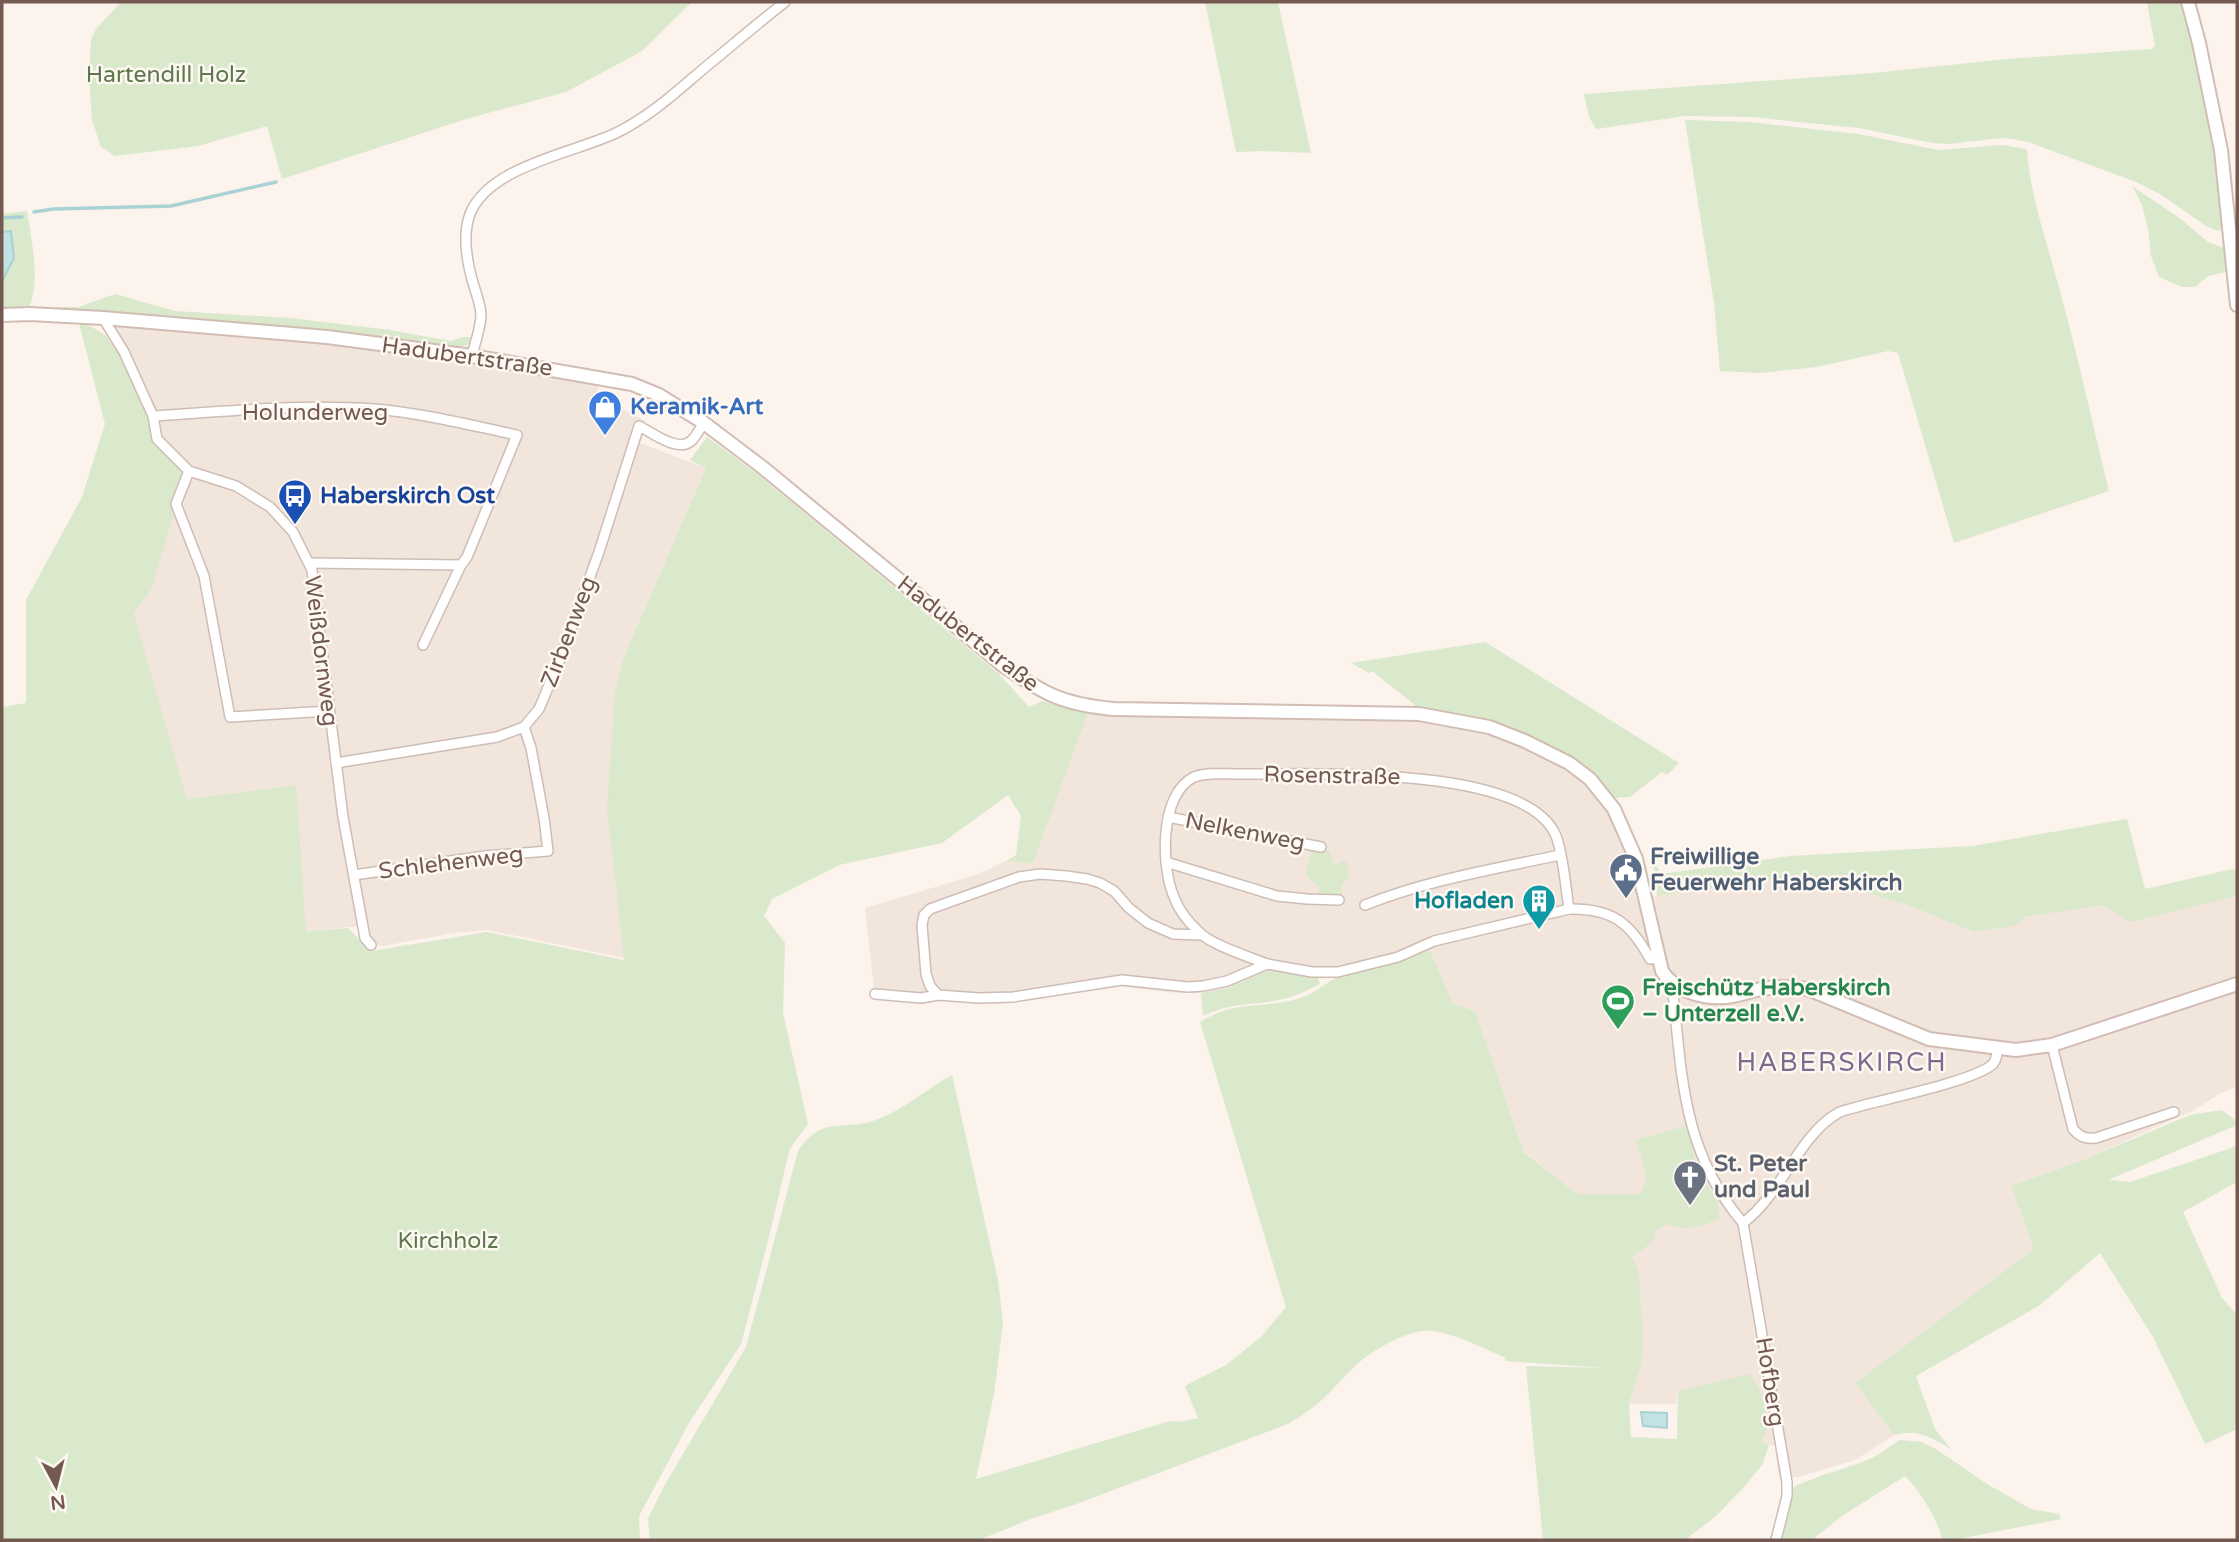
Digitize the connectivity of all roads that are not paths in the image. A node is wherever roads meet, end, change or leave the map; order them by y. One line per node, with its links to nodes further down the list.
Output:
1 (785, 2): 6 (street)
2 (2188, 2): 3 (street)
3 (2237, 305)
4 (2, 314): 5 (street, Hadubertstraße)
5 (103, 318): 6 (street, Hadubertstraße); 7 (street, Weißdornweg)
6 (472, 355): 8 (street, Hadubertstraße)
7 (153, 416): 9 (street, Weißdornweg); 11 (street, Holunderweg)
8 (704, 423): 14 (street, Zirbenweg); 26 (street, Hadubertstraße)
9 (189, 471): 10 (street, Weißdornweg); 13 (street)
10 (310, 563): 11 (street); 13 (street, Weißdornweg)
11 (461, 565): 12 (street)
12 (423, 645)
13 (329, 711): 15 (street, Weißdornweg)
14 (524, 727): 15 (street); 20 (street, Schlehenweg)
15 (336, 763): 20 (street, Weißdornweg)
16 (1168, 817): 17 (street, Nelkenweg); 18 (street, Rosenstraße); 19 (street, Rosenstraße)
17 (1321, 847)
18 (1560, 855): 22 (street); 23 (street, Rosenstraße)
19 (1166, 862): 21 (street); 24 (street, Rosenstraße)
20 (354, 875): 25 (street, Weißdornweg)
21 (1339, 900)
22 (1365, 905)
23 (1569, 909): 26 (street, Rosenstraße); 27 (street, Rosenstraße)
24 (1202, 935): 27 (street, Rosenstraße); 31 (street, Rosenstraße)
25 (371, 945)
26 (1657, 958): 28 (street, Hadubertstraße)
27 (1267, 964): 31 (street)
28 (1672, 983): 33 (street); 35 (street)
29 (2237, 984): 32 (street)
30 (875, 994): 31 (street)
31 (938, 995)
32 (2052, 1045): 33 (street); 34 (street)
33 (1997, 1048): 35 (street)
34 (2174, 1112)
35 (1743, 1223): 36 (street, Hofberg)
36 (1776, 1540)

